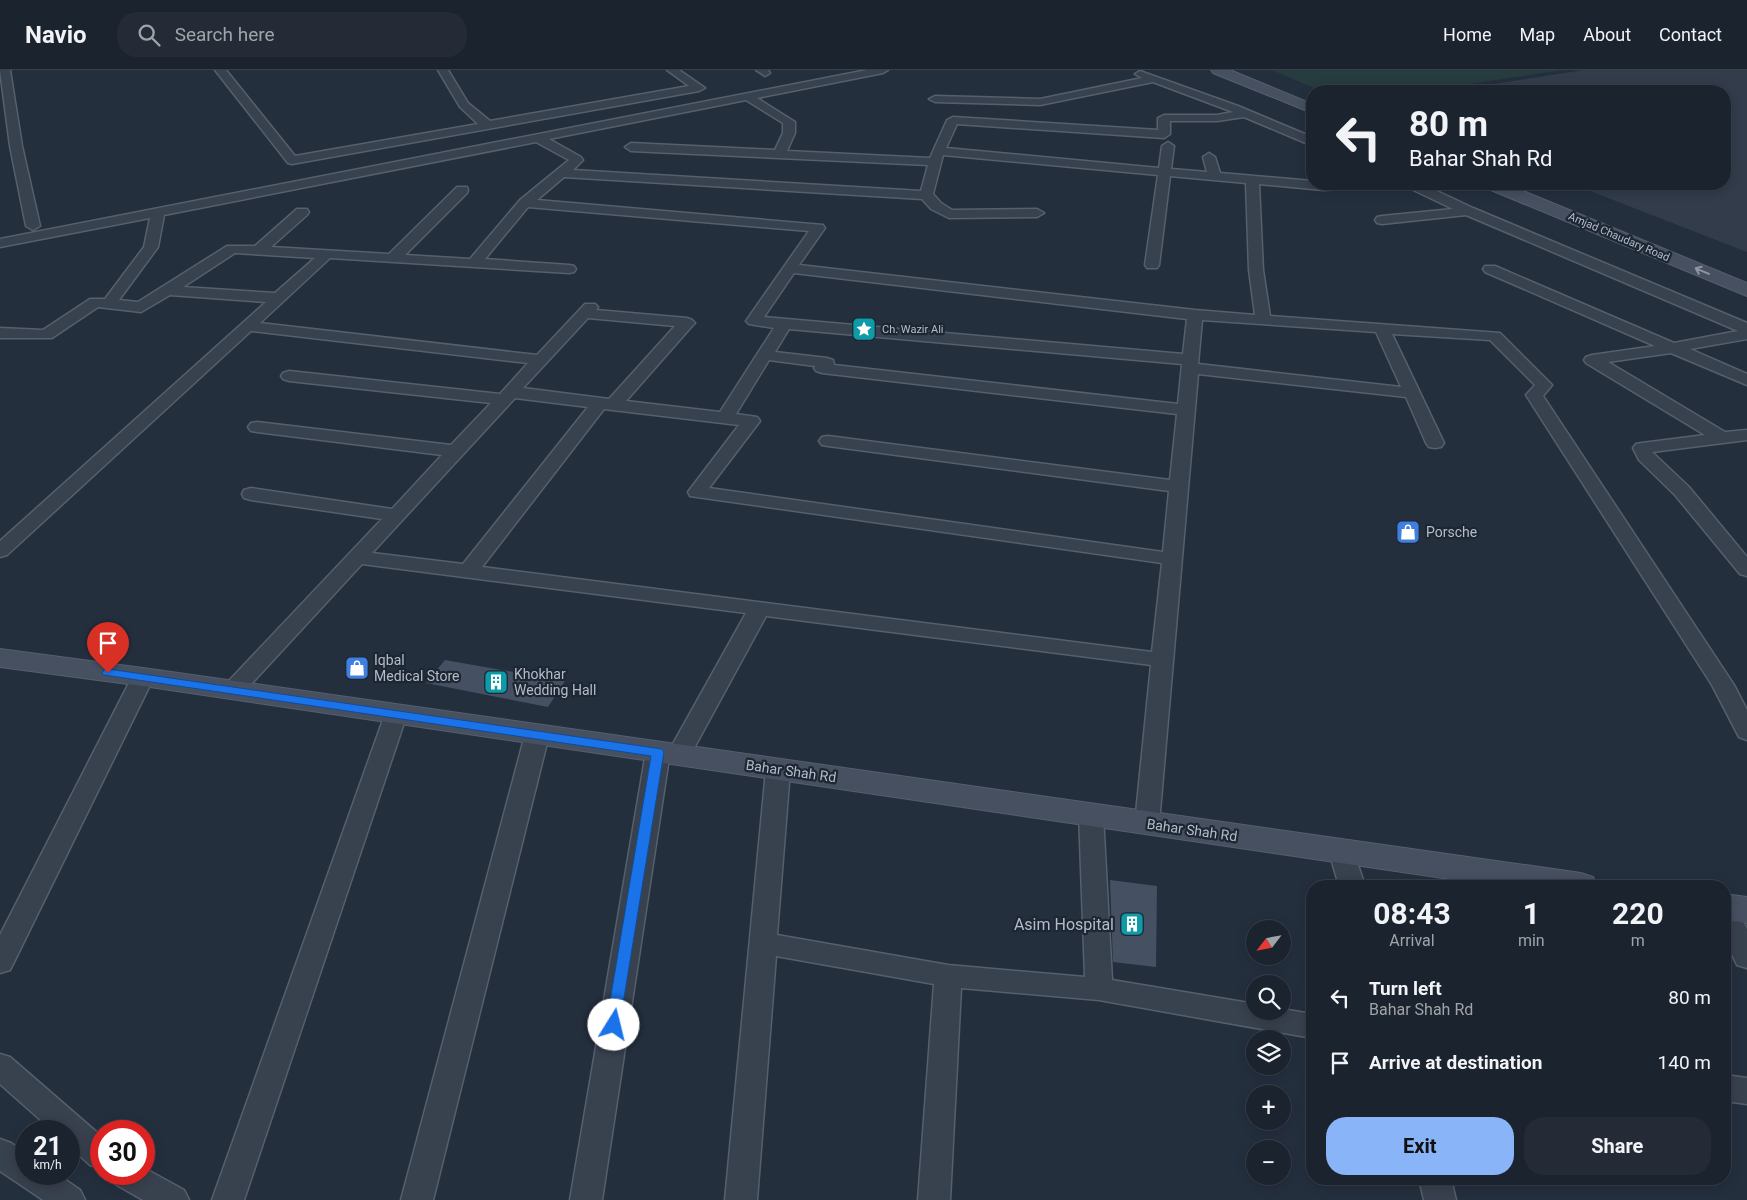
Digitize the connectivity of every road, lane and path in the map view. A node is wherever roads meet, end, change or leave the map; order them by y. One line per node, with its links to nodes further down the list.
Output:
1 (5, 70): 42 (street)
2 (220, 70): 17 (street)
3 (442, 70): 17 (street)
4 (672, 70): 17 (street)
5 (883, 70): 9 (street)
6 (1130, 70): 10 (street)
7 (1218, 70): 14 (main road)
8 (1245, 71): 11 (main road)
9 (855, 72): 12 (street)
10 (1154, 79): 13 (street); 15 (street)
11 (1306, 96)
12 (748, 97): 16 (street); 21 (street)
13 (935, 99)
14 (1306, 107)
15 (1245, 113): 19 (street); 22 (street)
16 (615, 123): 18 (street); 21 (street)
17 (488, 126)
18 (538, 138): 26 (street); 38 (street)
19 (1306, 138)
20 (1168, 146): 25 (street)
21 (780, 154): 22 (street)
22 (937, 156): 25 (street); 35 (street)
23 (1208, 157): 28 (street)
24 (617, 166): 27 (street)
25 (1166, 172): 28 (street); 48 (street)
26 (561, 173): 27 (street); 36 (street)
27 (606, 176): 35 (street)
28 (1215, 177): 29 (street)
29 (1252, 180): 30 (street); 58 (street)
30 (1306, 185)
31 (462, 190): 46 (street)
32 (1424, 190): 37 (street)
33 (1506, 190): 54 (main road, Amjad Chaudary Road, one-way to 33)
34 (1536, 190): 52 (main road, Amjad Chaudary Road)
35 (926, 195): 40 (street)
36 (525, 203): 47 (street); 49 (street)
37 (1468, 211): 41 (street); 62 (street)
38 (158, 212): 43 (street); 56 (street)
39 (302, 212): 44 (street)
40 (1037, 213)
41 (1382, 220)
42 (34, 226)
43 (0, 242)
44 (259, 250): 45 (street); 53 (street)
45 (327, 254): 46 (street); 55 (street)
46 (393, 258): 47 (street)
47 (474, 263): 50 (street)
48 (1152, 265)
49 (790, 268): 57 (street); 59 (street)
50 (569, 269)
51 (1490, 270): 65 (street)
52 (1747, 276)
53 (167, 290): 55 (street); 56 (street)
54 (1747, 290)
55 (278, 298): 60 (street)
56 (109, 304): 63 (street)
57 (1195, 315): 58 (street); 68 (street)
58 (1263, 320): 61 (street)
59 (784, 324): 66 (street); 68 (street)
60 (248, 326): 67 (street); 85 (street)
61 (1382, 328): 71 (street); 96 (street)
62 (1747, 329)
63 (0, 333)
64 (1747, 334): 65 (street)
65 (1672, 348): 70 (street); 78 (street)
66 (764, 355): 74 (street); 75 (street)
67 (540, 360): 72 (street); 73 (street)
68 (1190, 364): 71 (street); 74 (street)
69 (289, 376): 72 (street)
70 (1747, 380)
71 (1412, 393): 80 (street)
72 (507, 395): 73 (street); 81 (street)
73 (607, 404): 75 (street); 89 (street)
74 (1186, 410): 82 (street)
75 (725, 418): 87 (street)
76 (258, 427): 81 (street)
77 (1745, 436): 78 (street)
78 (1722, 438): 88 (street)
79 (828, 441): 82 (street)
80 (1435, 443)
81 (455, 451): 84 (street)
82 (1179, 487): 87 (street)
83 (251, 494): 84 (street)
84 (397, 515): 86 (street)
85 (0, 551)
86 (357, 557): 89 (street); 94 (street)
87 (1172, 559): 92 (street)
88 (1747, 570)
89 (468, 571): 90 (street)
90 (759, 608): 92 (street); 98 (street)
91 (0, 658): 93 (main road, Bahar Shah Rd)
92 (1162, 660): 101 (street)
93 (143, 677): 94 (main road, Bahar Shah Rd); 110 (street)
94 (233, 690): 95 (main road, Bahar Shah Rd)
95 (396, 714): 97 (main road, Bahar Shah Rd); 125 (street)
96 (1747, 732)
97 (537, 735): 98 (main road, Bahar Shah Rd); 126 (street)
98 (668, 754): 99 (main road, Bahar Shah Rd); 127 (street)
99 (778, 770): 100 (main road, Bahar Shah Rd); 108 (street)
100 (1091, 815): 101 (main road, Bahar Shah Rd); 112 (street)
101 (1147, 823): 102 (main road, Bahar Shah Rd)
102 (1342, 851): 103 (street); 104 (main road, Bahar Shah Rd)
103 (1350, 880)
104 (1540, 880)
105 (1731, 909): 106 (main road)
106 (1747, 910)
107 (1731, 922): 109 (street)
108 (763, 942): 111 (street); 128 (street)
109 (1747, 957)
110 (0, 962)
111 (948, 976): 112 (street); 129 (street)
112 (1098, 989): 113 (street)
113 (1306, 1025)
114 (0, 1066): 117 (street)
115 (1731, 1089): 116 (street)
116 (1747, 1091)
117 (90, 1145)
118 (0, 1153): 119 (street)
119 (15, 1163)
120 (47, 1185): 123 (street)
121 (146, 1185): 124 (street)
122 (1436, 1185): 130 (street)
123 (69, 1200)
124 (174, 1200)
125 (228, 1200)
126 (417, 1200)
127 (586, 1200)
128 (741, 1200)
129 (934, 1200)
130 (1440, 1200)

